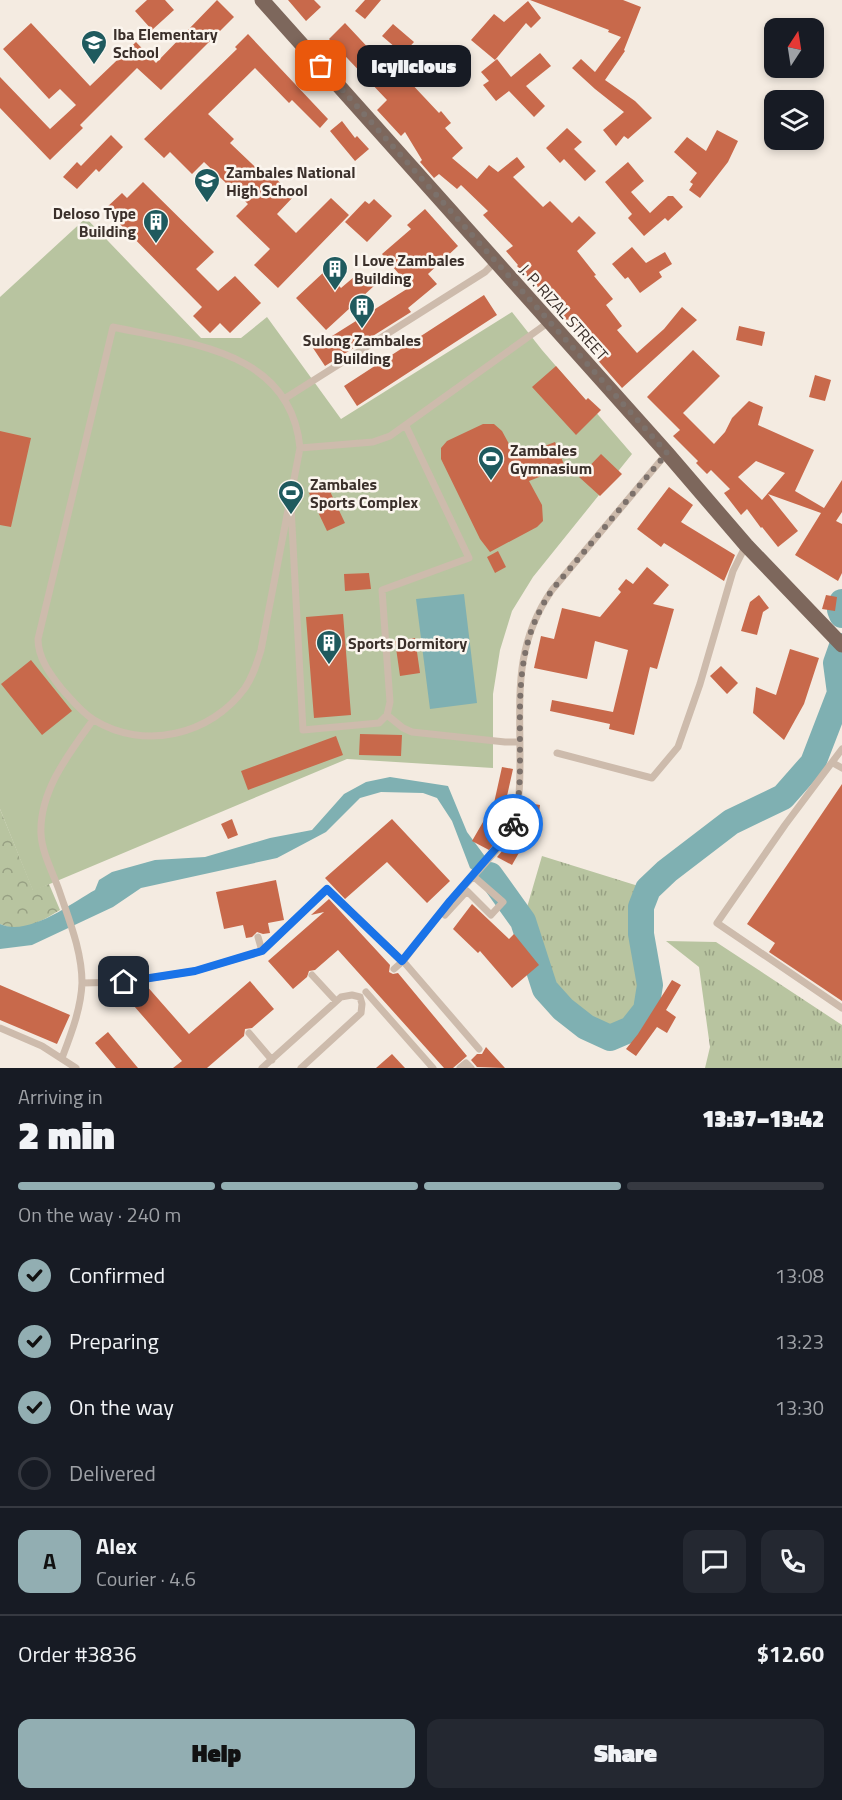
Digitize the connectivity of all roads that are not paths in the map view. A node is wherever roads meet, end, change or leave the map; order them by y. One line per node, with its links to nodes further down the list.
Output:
1 (262, 0): 2 (main road, J. P. RIZAL STREET)
2 (495, 262): 3 (main road, J. P. RIZAL STREET); 4 (lane)
3 (549, 321): 5 (lane); 7 (main road, J. P. RIZAL STREET)
4 (284, 399): 6 (lane); 12 (lane)
5 (406, 426): 6 (lane); 11 (lane)
6 (300, 448): 8 (lane)
7 (667, 453): 9 (main road, J. P. RIZAL STREET); 13 (lane)
8 (291, 496): 11 (lane); 12 (lane)
9 (746, 545): 10 (main road, J. P. RIZAL STREET); 15 (lane)
10 (838, 641)
11 (387, 715): 13 (lane)
12 (93, 720): 25 (lane)
13 (520, 742): 18 (lane)
14 (842, 749): 16 (lane)
15 (557, 753)
16 (833, 763): 17 (lane); 28 (lane)
17 (842, 768)
18 (474, 875): 19 (lane); 19 (lane)
19 (442, 912): 22 (lane)
20 (258, 937): 21 (lane)
21 (262, 951): 22 (lane); 25 (lane)
22 (402, 961): 23 (lane); 31 (lane)
23 (394, 969)
24 (312, 975): 27 (lane)
25 (82, 983): 32 (lane)
26 (366, 992): 27 (lane); 34 (lane); 37 (lane)
27 (336, 1001): 33 (lane)
28 (842, 1008)
29 (0, 1029): 32 (lane)
30 (249, 1033): 33 (lane)
31 (479, 1049)
32 (62, 1058): 35 (lane)
33 (272, 1060): 36 (lane)
34 (428, 1066)
35 (76, 1068)
36 (262, 1068)
37 (301, 1068)
38 (460, 1068): 39 (lane)
39 (471, 1068)

